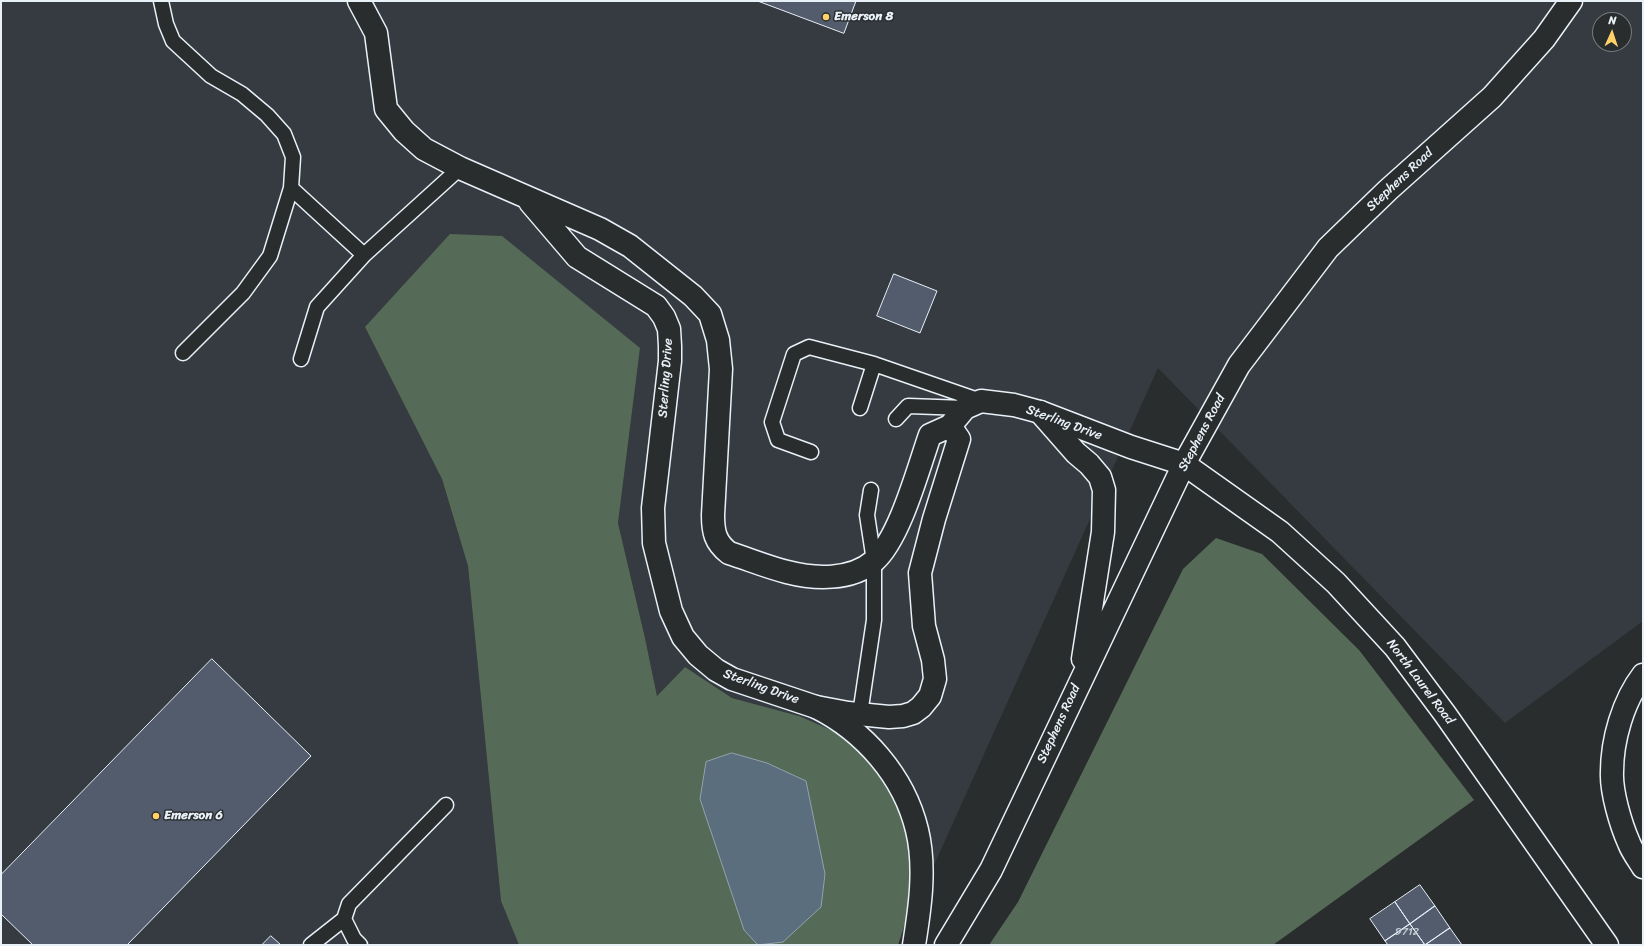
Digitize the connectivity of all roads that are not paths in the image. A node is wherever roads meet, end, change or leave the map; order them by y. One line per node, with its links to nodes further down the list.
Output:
1 (161, 1): 5 (lane)
2 (358, 1): 4 (street, Sterling Drive)
3 (1571, 1): 17 (street, Stephens Road)
4 (460, 168): 6 (street, Sterling Drive); 7 (lane)
5 (291, 188): 7 (lane); 8 (lane)
6 (527, 198): 19 (street, Sterling Drive); 22 (street, Sterling Drive)
7 (364, 255): 9 (lane)
8 (183, 353)
9 (301, 359)
10 (874, 364): 11 (lane); 12 (lane); 16 (lane)
11 (973, 405): 13 (street, Sterling Drive); 14 (lane); 15 (street, Sterling Drive)
12 (860, 408)
13 (1040, 412): 17 (street, Sterling Drive); 21 (street)
14 (896, 419)
15 (950, 426): 19 (street, Sterling Drive); 23 (street, Sterling Drive)
16 (811, 452)
17 (1184, 464): 21 (street, Stephens Road); 31 (street, North Laurel Road)
18 (871, 490): 19 (lane)
19 (874, 561): 23 (lane)
20 (1643, 675): 25 (street)
21 (1079, 682): 30 (street, Stephens Road)
22 (816, 706): 23 (street, Sterling Drive); 29 (street)
23 (860, 714)
24 (446, 805): 26 (lane)
25 (1643, 866)
26 (344, 919): 27 (lane); 28 (lane)
27 (311, 945)
28 (360, 945)
29 (914, 945)
30 (946, 945)
31 (1607, 945)

